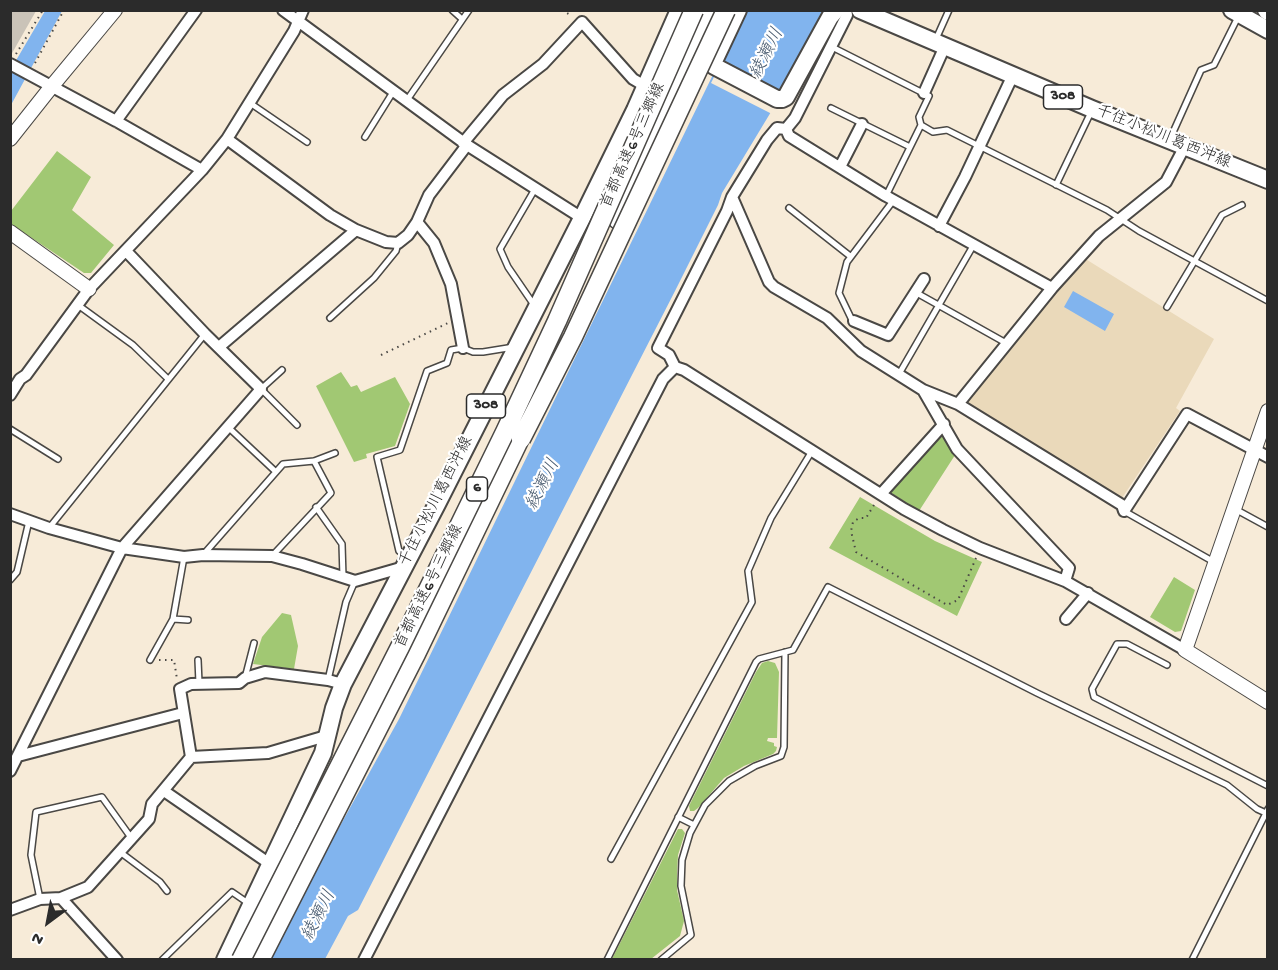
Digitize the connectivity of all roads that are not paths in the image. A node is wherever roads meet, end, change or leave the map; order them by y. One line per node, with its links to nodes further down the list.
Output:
1 (115, 10): 26 (street)
2 (196, 10): 34 (street)
3 (283, 10): 18 (street)
4 (452, 10): 20 (lane)
5 (470, 10): 20 (lane)
6 (679, 10): 27 (main road, 千住小松川葛西沖線 / 308)
7 (694, 10): 77 (highway, 首都高速6号三郷線 / 6, bridge)
8 (712, 10): 98 (highway, 首都高速6号三郷線 / 6, bridge)
9 (718, 10): 77 (highway, bridge)
10 (726, 10): 98 (highway, bridge)
11 (738, 10): 12 (main road)
12 (836, 10)
13 (846, 10): 23 (street)
14 (860, 10): 22 (main road, 千住小松川葛西沖線 / 308)
15 (949, 10): 22 (lane)
16 (1257, 10): 19 (main road)
17 (1236, 13): 21 (main road); 42 (lane)
18 (301, 15): 28 (street); 30 (street)
19 (1268, 17)
20 (462, 20): 31 (lane)
21 (1268, 30)
22 (940, 43): 25 (main road, 千住小松川葛西沖線 / 308); 29 (street)
23 (830, 46): 29 (lane); 37 (street)
24 (13, 60): 26 (street)
25 (1013, 75): 33 (main road, 千住小松川葛西沖線 / 308); 45 (street)
26 (52, 86): 34 (street); 39 (street)
27 (645, 86): 43 (street); 55 (main road, 千住小松川葛西沖線 / 308)
28 (393, 92): 31 (street); 38 (lane)
29 (924, 93): 36 (lane)
30 (249, 102): 40 (street); 41 (lane)
31 (406, 102): 43 (street)
32 (831, 108): 35 (lane)
33 (1092, 110): 42 (main road, 千住小松川葛西沖線 / 308); 49 (lane)
34 (116, 121): 47 (street)
35 (862, 124): 44 (lane); 46 (street)
36 (921, 125): 44 (lane); 45 (lane)
37 (786, 129): 46 (street); 51 (street)
38 (365, 137)
39 (10, 139)
40 (227, 139): 47 (street); 59 (street)
41 (307, 142)
42 (1177, 143): 48 (main road, 千住小松川葛西沖線 / 308); 56 (street)
43 (465, 144): 50 (street); 57 (street)
44 (910, 147): 52 (lane)
45 (980, 147): 49 (lane); 58 (street)
46 (840, 167): 52 (street)
47 (202, 170): 63 (street)
48 (1268, 180)
49 (1056, 184): 56 (lane)
50 (535, 189): 55 (street); 73 (lane)
51 (732, 197): 79 (street); 84 (street)
52 (890, 199): 58 (street); 64 (lane)
53 (1242, 205): 65 (lane)
54 (789, 208): 64 (lane)
55 (582, 218): 73 (main road, 千住小松川葛西沖線 / 308)
56 (1122, 219): 65 (lane); 67 (street)
57 (417, 222): 61 (street); 83 (street)
58 (939, 226): 62 (street)
59 (356, 230): 61 (street); 81 (street)
60 (11, 234): 68 (street)
61 (398, 243): 75 (lane)
62 (973, 246): 67 (street); 72 (lane)
63 (126, 251): 68 (street); 78 (street)
64 (850, 256): 76 (lane)
65 (1194, 262): 70 (lane); 74 (lane)
66 (924, 279): 69 (street)
67 (1052, 288): 80 (street)
68 (89, 289): 71 (street)
69 (915, 292): 72 (lane); 76 (street)
70 (1268, 301)
71 (78, 305): 87 (street); 88 (lane)
72 (938, 306): 80 (lane); 86 (lane)
73 (535, 307): 82 (main road, 千住小松川葛西沖線 / 308)
74 (1167, 307)
75 (330, 318)
76 (853, 319): 79 (street)
77 (557, 321): 160 (highway, 首都高速6号三郷線 / 6, bridge)
78 (205, 334): 81 (street); 88 (lane)
79 (847, 337): 86 (street)
80 (1008, 344): 92 (street)
81 (219, 347): 89 (street)
82 (515, 347): 83 (lane); 118 (main road, 千住小松川葛西沖線 / 308)
83 (463, 348): 118 (lane)
84 (675, 367): 99 (street); 163 (street)
85 (282, 370): 89 (lane)
86 (899, 374): 90 (street)
87 (15, 376): 91 (street)
88 (168, 379): 113 (lane)
89 (261, 389): 95 (lane); 96 (street)
90 (922, 390): 92 (street); 94 (street)
91 (10, 395)
92 (958, 404): 109 (street)
93 (1268, 411): 100 (street)
94 (944, 424): 106 (street); 123 (street)
95 (297, 425)
96 (228, 427): 105 (lane); 114 (street)
97 (10, 429): 103 (lane)
98 (520, 439): 162 (highway, 首都高速6号三郷線 / 6)
99 (812, 451): 106 (street); 150 (lane)
100 (1254, 452): 102 (street); 108 (street); 109 (street)
101 (336, 453): 104 (lane)
102 (1268, 457)
103 (58, 459)
104 (314, 460): 105 (lane); 107 (lane)
105 (276, 472): 115 (lane)
106 (881, 494): 123 (street)
107 (316, 507): 116 (lane); 120 (lane)
108 (1234, 508): 112 (lane); 119 (street)
109 (1124, 511): 119 (lane)
110 (10, 514): 111 (street)
111 (29, 521): 113 (street); 121 (lane)
112 (1268, 527)
113 (49, 528): 114 (street)
114 (122, 548): 117 (street); 140 (street)
115 (203, 555): 116 (street); 117 (street)
116 (272, 556): 120 (street)
117 (184, 557): 125 (lane)
118 (406, 563): 122 (street); 135 (main road, 千住小松川葛西沖線 / 308)
119 (1215, 563): 129 (street)
120 (343, 578): 122 (street)
121 (10, 580)
122 (355, 581): 135 (lane)
123 (1065, 581): 124 (street)
124 (1088, 593): 126 (street); 129 (street)
125 (173, 619): 127 (lane); 131 (lane)
126 (1066, 619)
127 (188, 620)
128 (254, 643): 134 (lane)
129 (1185, 650): 137 (street)
130 (785, 652): 145 (lane); 146 (lane); 147 (lane)
131 (150, 660)
132 (198, 660): 136 (lane)
133 (1167, 666): 143 (lane)
134 (245, 678): 135 (street); 136 (street)
135 (336, 682): 139 (main road, 千住小松川葛西沖線 / 308)
136 (199, 684): 138 (street)
137 (1268, 702)
138 (183, 714): 140 (street); 141 (street)
139 (326, 736): 141 (street); 151 (main road, 千住小松川葛西沖線 / 308)
140 (18, 756): 142 (street)
141 (191, 757): 144 (street)
142 (10, 771)
143 (1268, 786)
144 (164, 791): 148 (street); 151 (street)
145 (1267, 812): 166 (lane)
146 (678, 816): 147 (lane); 164 (lane)
147 (694, 825): 165 (lane)
148 (132, 839): 149 (street); 154 (lane)
149 (120, 852): 152 (lane); 153 (street)
150 (611, 859)
151 (270, 864): 155 (main road, 千住小松川葛西沖線); 161 (street)
152 (167, 891)
153 (61, 898): 154 (street); 157 (street)
154 (40, 899): 156 (street)
155 (252, 905): 158 (lane); 159 (main road, 千住小松川葛西沖線)
156 (10, 910)
157 (117, 960)
158 (162, 960)
159 (225, 960)
160 (241, 960)
161 (252, 960)
162 (260, 960)
163 (364, 960)
164 (607, 960)
165 (661, 960)
166 (1192, 960)

